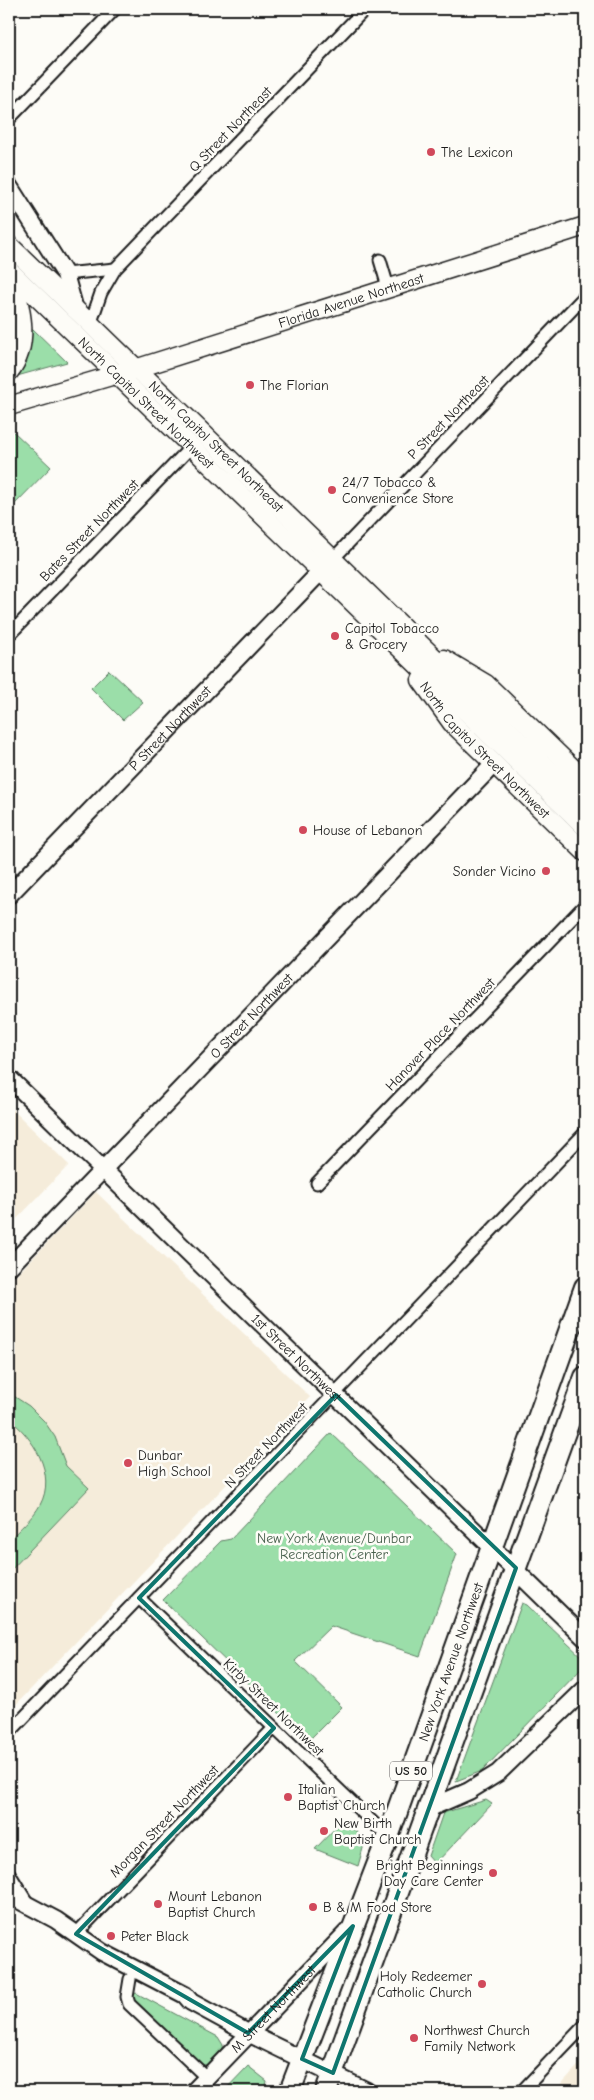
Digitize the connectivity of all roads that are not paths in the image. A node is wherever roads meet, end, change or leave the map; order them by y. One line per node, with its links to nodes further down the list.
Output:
1 (115, 9): 3 (street)
2 (365, 9): 8 (street, Q Street Northeast)
3 (9, 119)
4 (9, 186): 10 (street)
5 (585, 226): 11 (main road, Florida Avenue Northeast)
6 (9, 245): 13 (main road, North Capitol Street Northeast)
7 (380, 260): 11 (street)
8 (115, 269): 10 (street); 14 (street, Q Street Northeast)
9 (10, 272): 16 (main road); 17 (main road, North Capitol Street Northwest)
10 (65, 274): 13 (street)
11 (388, 287): 15 (main road, Florida Avenue Northeast)
12 (585, 296): 20 (street, P Street Northeast)
13 (75, 310): 14 (main road, North Capitol Street Northeast)
14 (90, 325): 15 (main road, North Capitol Street Northeast)
15 (135, 369): 17 (main road, Florida Avenue Northeast); 20 (main road, North Capitol Street Northeast)
16 (9, 372)
17 (116, 375): 18 (main road, Florida Avenue Northeast); 19 (main road, North Capitol Street Northwest)
18 (9, 406)
19 (191, 447): 20 (main road, North Capitol Street Northwest); 21 (street, Bates Street Northwest)
20 (327, 565): 22 (main road, North Capitol Street Northwest); 23 (main road, North Capitol Street Northeast); 29 (street, P Street Northwest)
21 (9, 635)
22 (392, 641): 24 (main road, North Capitol Street Northwest); 27 (main road, North Capitol Street Northwest)
23 (422, 647): 25 (main road, North Capitol Street Northeast); 26 (main road, North Capitol Street Northeast)
24 (494, 764): 28 (main road, North Capitol Street Northwest); 33 (street, O Street Northwest)
25 (585, 780)
26 (585, 804)
27 (585, 827)
28 (585, 852)
29 (9, 895)
30 (585, 905): 34 (street, Hanover Place Northwest)
31 (9, 1078): 33 (street, 1st Street Northwest)
32 (585, 1133): 38 (street, N Street Northwest)
33 (103, 1170): 35 (street, O Street Northwest); 38 (street, 1st Street Northwest)
34 (317, 1183)
35 (9, 1267)
36 (585, 1287): 39 (highway, New York Avenue Northwest / US 50)
37 (585, 1378): 40 (highway, US 50)
38 (336, 1395): 39 (street, 1st Street Northwest); 41 (street, N Street Northwest)
39 (492, 1546): 40 (street, 1st Street Northwest); 47 (highway, New York Avenue Northwest / US 50)
40 (516, 1568): 42 (street, 1st Street Northwest); 46 (highway, US 50)
41 (139, 1598): 44 (street, Kirby Street Northwest); 45 (street, N Street Northwest)
42 (585, 1638)
43 (585, 1689): 46 (street)
44 (274, 1728): 47 (street, Kirby Street Northwest); 52 (street, Morgan Street Northwest)
45 (9, 1733)
46 (430, 1808): 59 (highway, US 50)
47 (388, 1837): 51 (highway, New York Avenue Northwest / US 50)
48 (9, 1873): 50 (street)
49 (9, 1895): 50 (street)
50 (28, 1904): 52 (street); 53 (street)
51 (353, 1926): 56 (street, M Street Northwest); 57 (highway, New York Avenue Northwest / US 50)
52 (76, 1934): 54 (street)
53 (130, 1979): 54 (street); 58 (street)
54 (191, 2002): 56 (street)
55 (585, 2025): 63 (street)
56 (248, 2033): 57 (street); 58 (street, M Street Northwest)
57 (302, 2059): 59 (street); 61 (highway, New York Avenue Northwest / US 50)
58 (206, 2077): 60 (street, M Street Northwest)
59 (330, 2082): 62 (street)
60 (194, 2091)
61 (290, 2091)
62 (367, 2091)
63 (522, 2091)

